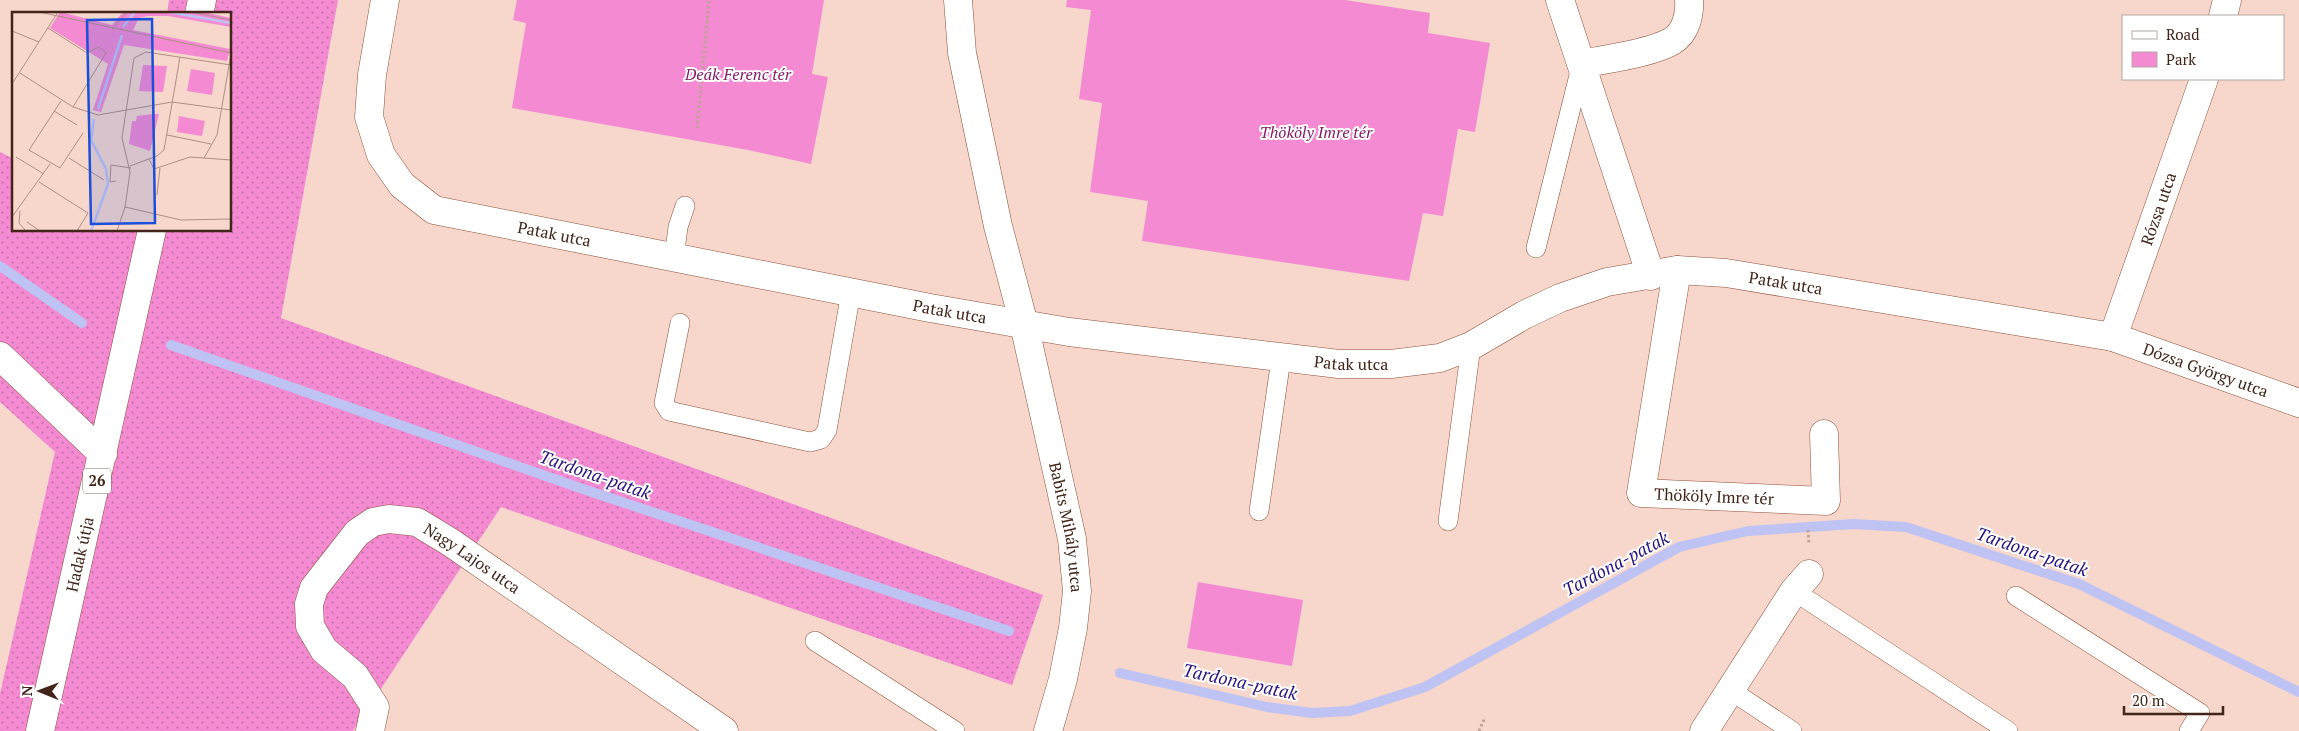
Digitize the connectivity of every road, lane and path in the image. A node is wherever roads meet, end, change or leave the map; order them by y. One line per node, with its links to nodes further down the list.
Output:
1 (385, 0): 14 (street, Patak utca)
2 (708, 0): 10 (path)
3 (958, 0): 19 (street)
4 (1560, 0): 8 (street)
5 (1689, 0): 8 (street)
6 (2227, 0): 7 (street)
7 (2222, 15)
8 (1582, 64): 13 (lane); 16 (street)
9 (2204, 80): 20 (street, Rózsa utca)
10 (697, 128)
11 (685, 206): 14 (lane)
12 (152, 231): 26 (street, Hadak útja / 26)
13 (1536, 248)
14 (674, 259): 17 (street, Patak utca)
15 (1677, 270): 16 (street, Patak utca); 20 (street, Patak utca); 25 (street, Thököly Imre tér)
16 (1651, 276): 21 (street, Patak utca)
17 (852, 292): 18 (lane); 19 (street, Patak utca)
18 (680, 324)
19 (1024, 324): 23 (street, Patak utca); 38 (street, Babits Mihály utca)
20 (2113, 338): 24 (street, Dózsa György utca)
21 (1471, 346): 23 (street, Patak utca); 28 (lane)
22 (0, 356): 26 (street)
23 (1281, 359): 27 (lane)
24 (2299, 403)
25 (1824, 434)
26 (103, 454): 34 (street, Hadak útja / 26)
27 (1259, 511)
28 (1448, 521)
29 (1802, 583): 32 (street); 42 (lane)
30 (2016, 596): 43 (lane)
31 (815, 641): 37 (lane)
32 (1730, 690): 40 (street); 41 (lane)
33 (1485, 717): 39 (path)
34 (40, 731)
35 (370, 731): 36 (street, Nagy Lajos utca)
36 (724, 731)
37 (955, 731)
38 (1048, 731)
39 (1478, 731)
40 (1704, 731)
41 (1792, 731)
42 (2008, 731)
43 (2188, 731)

